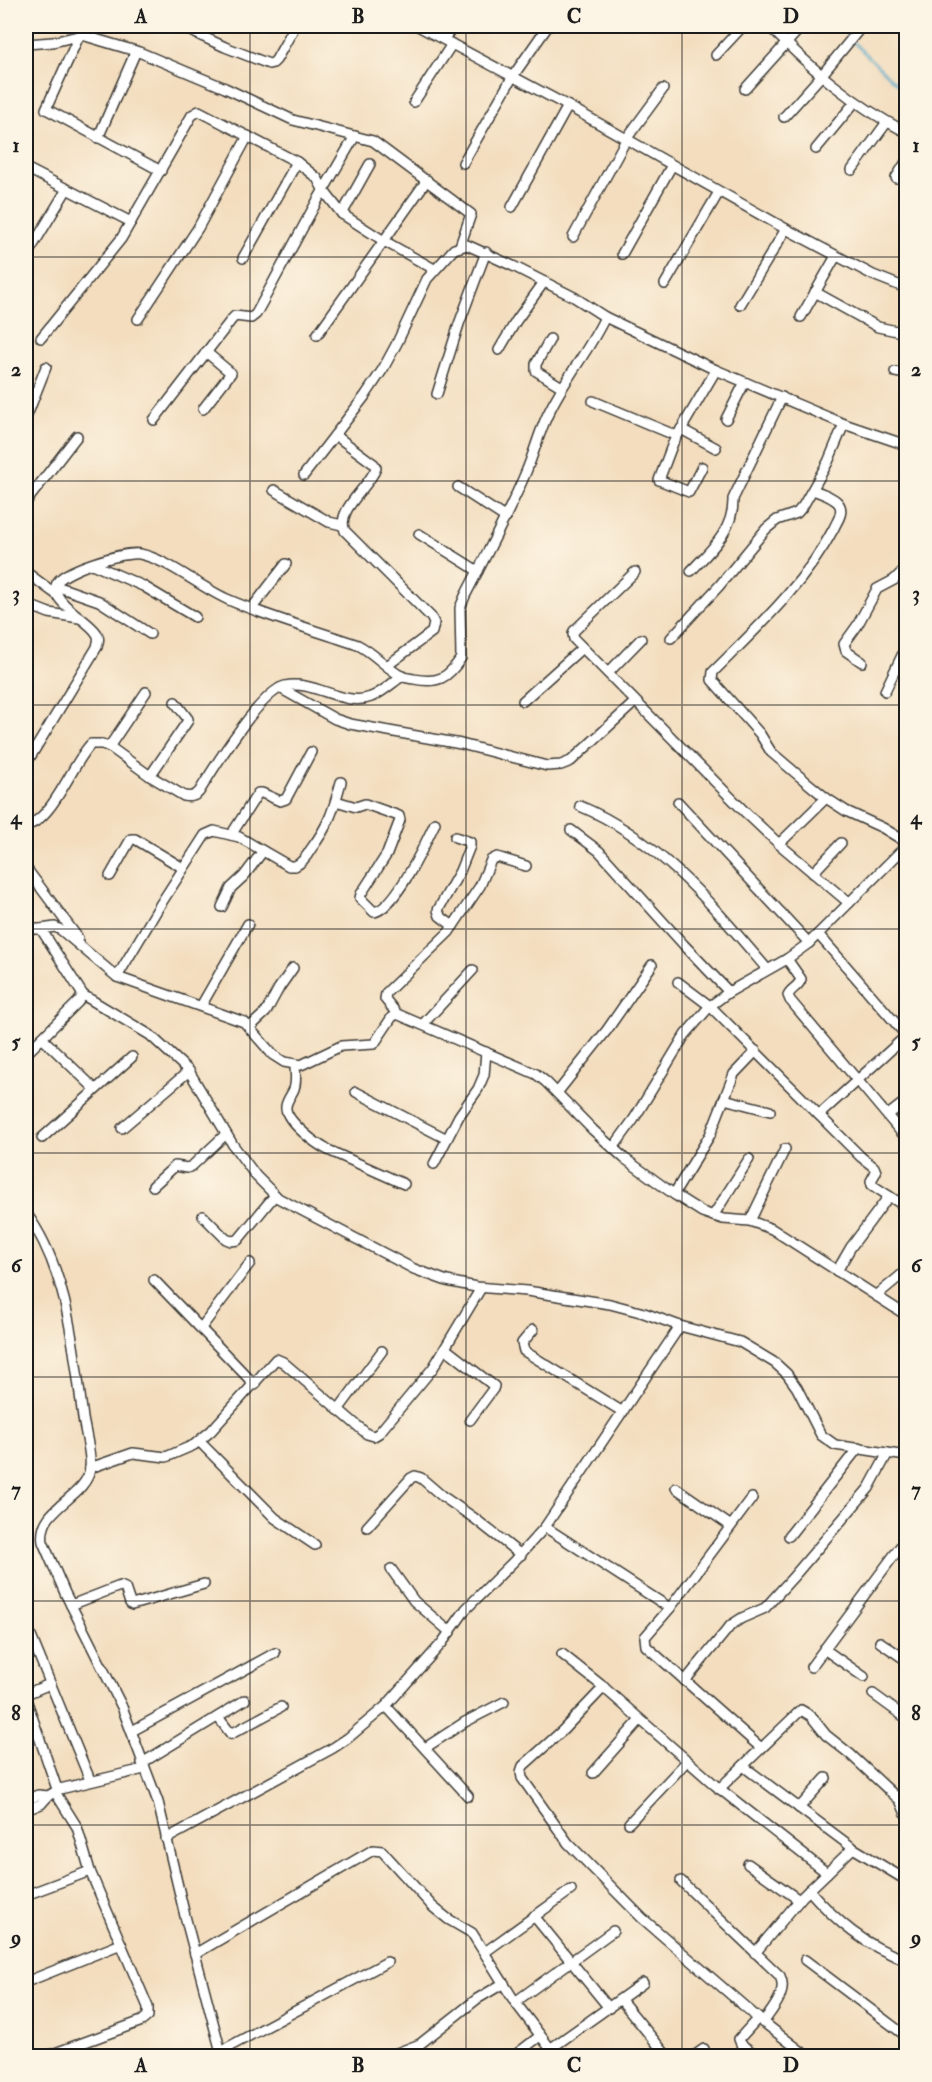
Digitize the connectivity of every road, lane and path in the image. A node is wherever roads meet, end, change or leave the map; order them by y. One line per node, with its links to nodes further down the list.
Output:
1 (180, 26): 2 (street)
2 (295, 26)
3 (418, 26): 11 (street)
4 (453, 26): 11 (street)
5 (549, 26): 16 (street)
6 (743, 26): 15 (street)
7 (769, 26): 12 (street)
8 (802, 26): 12 (street)
9 (859, 29): 17 (street)
10 (79, 36): 13 (street); 14 (street); 28 (street)
11 (448, 41): 16 (street); 20 (street)
12 (787, 43): 17 (street); 18 (street)
13 (26, 44)
14 (136, 51): 27 (street); 28 (street)
15 (716, 55)
16 (513, 76): 22 (street); 33 (street)
17 (821, 76): 21 (street); 23 (street)
18 (745, 88)
19 (663, 89): 29 (street)
20 (414, 102)
21 (855, 102): 24 (street); 30 (street)
22 (568, 106): 29 (street); 44 (street)
23 (784, 117)
24 (888, 122): 25 (street); 37 (street)
25 (906, 132)
26 (248, 136): 31 (street); 38 (street); 64 (street)
27 (355, 136): 40 (street); 42 (street)
28 (98, 138): 38 (street)
29 (627, 138): 35 (street); 48 (street)
30 (816, 149)
31 (297, 162): 42 (street); 55 (street)
32 (906, 162): 39 (street)
33 (462, 163)
34 (370, 164): 45 (street)
35 (672, 165): 43 (street); 52 (street)
36 (26, 168): 41 (street)
37 (852, 170)
38 (161, 171): 46 (street)
39 (896, 178)
40 (427, 180): 49 (street); 50 (street)
41 (67, 189): 46 (street); 54 (street)
42 (324, 190): 45 (street); 70 (street)
43 (719, 192): 47 (street); 58 (street)
44 (512, 207)
45 (342, 214): 49 (street)
46 (131, 222): 67 (street)
47 (786, 229): 53 (street); 61 (street)
48 (573, 237)
49 (384, 241): 56 (street); 66 (street)
50 (460, 246): 51 (street); 56 (street)
51 (486, 252): 57 (street); 77 (street)
52 (622, 254)
53 (836, 256): 59 (street); 60 (street)
54 (26, 257)
55 (243, 258)
56 (434, 269): 86 (street)
57 (544, 282): 63 (street); 69 (street)
58 (665, 284)
59 (906, 288)
60 (815, 292): 62 (street); 65 (street)
61 (740, 306)
62 (801, 316)
63 (605, 317): 72 (street); 76 (street)
64 (138, 320)
65 (906, 333)
66 (317, 335)
67 (41, 338)
68 (549, 339): 76 (street)
69 (499, 350)
70 (206, 352): 80 (street); 83 (street)
71 (46, 367): 81 (street)
72 (716, 370): 75 (street); 85 (street)
73 (895, 372): 74 (street)
74 (906, 374)
75 (745, 382): 78 (street); 82 (street)
76 (562, 387): 96 (street)
77 (437, 394)
78 (782, 397): 84 (street); 103 (street)
79 (593, 401): 85 (street)
80 (203, 410)
81 (26, 418)
82 (726, 419)
83 (154, 420)
84 (844, 424): 88 (street); 92 (street)
85 (679, 432): 89 (street); 90 (street)
86 (335, 435): 91 (street); 97 (street)
87 (77, 436): 95 (street)
88 (906, 446)
89 (716, 448)
90 (702, 466)
91 (304, 475)
92 (816, 484): 112 (street); 131 (street)
93 (458, 487): 96 (street)
94 (274, 490): 97 (street)
95 (26, 502)
96 (506, 518): 102 (street)
97 (342, 525): 117 (street)
98 (418, 534): 102 (street)
99 (92, 564): 106 (street); 108 (street); 109 (street)
100 (286, 564): 108 (street)
101 (906, 568): 116 (street)
102 (478, 571): 119 (street)
103 (691, 571)
104 (26, 572): 106 (street)
105 (635, 572): 115 (street)
106 (56, 591): 110 (street); 111 (street)
107 (26, 604): 110 (street)
108 (252, 608): 117 (street)
109 (195, 617)
110 (79, 618): 128 (street)
111 (150, 634)
112 (671, 638)
113 (641, 639): 118 (street)
114 (906, 647): 122 (street)
115 (582, 648): 118 (street); 123 (street)
116 (862, 662)
117 (388, 665): 119 (street)
118 (608, 673): 125 (street)
119 (402, 676): 120 (street)
120 (280, 688): 125 (street); 129 (street)
121 (146, 692): 126 (street)
122 (885, 692)
123 (523, 700)
124 (175, 702): 129 (street)
125 (635, 702): 141 (street)
126 (109, 747): 129 (street); 136 (street)
127 (311, 752): 138 (street)
128 (26, 764)
129 (150, 776)
130 (341, 782): 132 (street)
131 (826, 798): 141 (street); 142 (street)
132 (336, 801): 135 (street); 143 (street)
133 (678, 802): 156 (street)
134 (580, 806): 161 (street)
135 (435, 823)
136 (26, 825)
137 (571, 830): 165 (street)
138 (231, 835): 143 (street); 146 (street)
139 (455, 837): 152 (street)
140 (841, 843): 147 (street)
141 (779, 844): 147 (street)
142 (906, 844): 149 (street)
143 (263, 851): 150 (street)
144 (526, 866): 152 (street)
145 (26, 868): 158 (street)
146 (183, 868): 148 (street); 163 (street)
147 (813, 873): 149 (street)
148 (110, 876)
149 (849, 903): 155 (street)
150 (222, 907)
151 (248, 924): 167 (street)
152 (453, 926): 169 (street)
153 (26, 929): 154 (street)
154 (41, 929): 158 (street); 166 (street)
155 (818, 934): 156 (street); 172 (street)
156 (809, 943): 157 (street)
157 (787, 959): 161 (street); 180 (street)
158 (96, 961): 163 (street)
159 (652, 965): 183 (street)
160 (293, 968): 171 (street)
161 (767, 969): 165 (street)
162 (473, 970): 170 (street)
163 (117, 977): 167 (street)
164 (678, 982): 168 (street)
165 (729, 992): 168 (street)
166 (83, 995): 173 (street); 179 (street)
167 (201, 1006): 171 (street)
168 (710, 1006): 174 (street); 194 (street)
169 (397, 1014): 170 (street); 178 (street)
170 (423, 1024): 175 (street)
171 (250, 1027): 178 (street)
172 (906, 1036): 180 (street)
173 (42, 1038): 176 (street); 181 (street)
174 (756, 1051): 184 (street); 188 (street)
175 (486, 1052): 183 (street); 193 (street)
176 (26, 1054)
177 (132, 1058): 181 (street)
178 (295, 1065): 198 (street)
179 (189, 1071): 189 (street); 190 (street)
180 (858, 1079): 187 (street); 188 (street)
181 (95, 1089): 191 (street)
182 (356, 1092): 193 (street)
183 (557, 1093): 194 (street)
184 (724, 1099): 186 (street); 200 (street)
185 (906, 1101): 187 (street)
186 (770, 1111)
187 (888, 1114): 192 (street)
188 (819, 1115): 202 (street)
189 (122, 1128)
190 (226, 1134): 199 (street); 201 (street)
191 (42, 1138)
192 (906, 1138)
193 (447, 1140): 197 (street)
194 (613, 1148): 200 (street)
195 (785, 1149): 207 (street)
196 (749, 1159): 206 (street)
197 (434, 1164)
198 (404, 1184)
199 (153, 1186)
200 (674, 1194): 206 (street)
201 (275, 1195): 205 (street); 212 (street)
202 (889, 1196): 203 (street); 209 (street)
203 (906, 1207)
204 (26, 1213): 228 (street)
205 (203, 1216)
206 (713, 1216): 207 (street)
207 (750, 1221): 209 (street)
208 (250, 1263): 216 (street)
209 (837, 1271): 213 (street)
210 (906, 1271): 213 (street)
211 (154, 1280): 216 (street)
212 (481, 1288): 215 (street); 218 (street)
213 (876, 1296): 214 (street)
214 (906, 1315)
215 (681, 1326): 222 (street); 225 (street)
216 (201, 1328): 220 (street)
217 (533, 1330): 222 (street)
218 (446, 1349): 221 (street); 223 (street)
219 (382, 1351): 221 (street)
220 (255, 1384): 221 (street); 224 (street)
221 (338, 1410)
222 (623, 1412): 233 (street)
223 (470, 1419)
224 (199, 1441): 228 (street); 236 (street)
225 (858, 1448): 226 (street); 234 (street)
226 (888, 1453): 227 (street); 251 (street)
227 (906, 1456)
228 (90, 1468): 240 (street)
229 (676, 1488): 231 (street)
230 (752, 1498): 231 (street)
231 (731, 1526): 241 (street)
232 (367, 1527): 237 (street)
233 (545, 1527): 237 (street); 241 (street)
234 (789, 1536)
235 (906, 1539): 245 (street)
236 (315, 1545)
237 (520, 1555): 243 (street)
238 (391, 1569): 243 (street)
239 (204, 1584): 240 (street)
240 (71, 1605): 263 (street)
241 (670, 1608): 251 (street)
242 (26, 1624): 253 (street)
243 (450, 1632): 257 (street)
244 (880, 1642): 248 (street)
245 (824, 1650): 249 (street); 250 (street)
246 (275, 1653): 263 (street)
247 (562, 1654): 252 (street)
248 (906, 1660)
249 (811, 1667)
250 (864, 1677)
251 (685, 1681): 264 (street)
252 (604, 1687): 262 (street); 307 (street)
253 (35, 1691): 259 (street); 271 (street)
254 (873, 1694): 261 (street)
255 (245, 1700): 260 (street)
256 (504, 1702): 265 (street)
257 (386, 1706): 265 (street); 280 (street)
258 (281, 1707): 260 (street)
259 (28, 1714): 273 (street)
260 (218, 1717): 267 (street)
261 (906, 1718)
262 (640, 1720): 266 (street); 269 (street)
263 (132, 1731): 267 (street)
264 (760, 1747): 268 (street); 278 (street)
265 (425, 1748): 274 (street)
266 (687, 1761): 272 (street); 279 (street)
267 (143, 1766): 271 (street); 280 (street)
268 (743, 1766): 272 (street); 276 (street)
269 (593, 1773)
270 (826, 1778): 276 (street)
271 (90, 1780): 273 (street)
272 (719, 1789): 284 (street)
273 (54, 1792): 275 (street); 277 (street); 283 (street)
274 (468, 1796)
275 (26, 1800)
276 (800, 1808): 281 (street)
277 (26, 1810)
278 (906, 1814)
279 (629, 1823)
280 (166, 1839): 296 (street)
281 (853, 1848): 284 (street); 285 (street)
282 (748, 1864): 290 (street)
283 (90, 1871): 289 (street); 293 (street)
284 (827, 1873): 288 (street)
285 (906, 1880)
286 (681, 1881): 295 (street)
287 (571, 1890): 291 (street)
288 (808, 1890): 290 (street); 298 (street)
289 (26, 1895)
290 (799, 1900): 295 (street)
291 (534, 1916): 294 (street); 300 (street)
292 (613, 1931): 300 (street)
293 (121, 1944): 301 (street); 313 (street)
294 (485, 1952): 296 (street); 302 (street)
295 (755, 1953): 307 (street)
296 (195, 1954): 312 (street)
297 (805, 1959): 309 (street)
298 (906, 1960)
299 (387, 1962): 312 (street)
300 (572, 1962): 305 (street); 306 (street)
301 (26, 1982)
302 (504, 1983): 305 (street); 314 (street)
303 (643, 1983): 304 (street)
304 (621, 2000): 306 (street); 316 (street)
305 (515, 2002): 308 (street)
306 (609, 2008): 311 (street)
307 (761, 2021): 318 (street); 319 (street)
308 (540, 2036): 311 (street); 315 (street)
309 (906, 2036)
310 (704, 2049): 317 (street)
311 (553, 2053)
312 (221, 2054)
313 (47, 2056)
314 (389, 2056)
315 (514, 2056)
316 (667, 2056)
317 (694, 2056)
318 (757, 2056)
319 (807, 2056)

